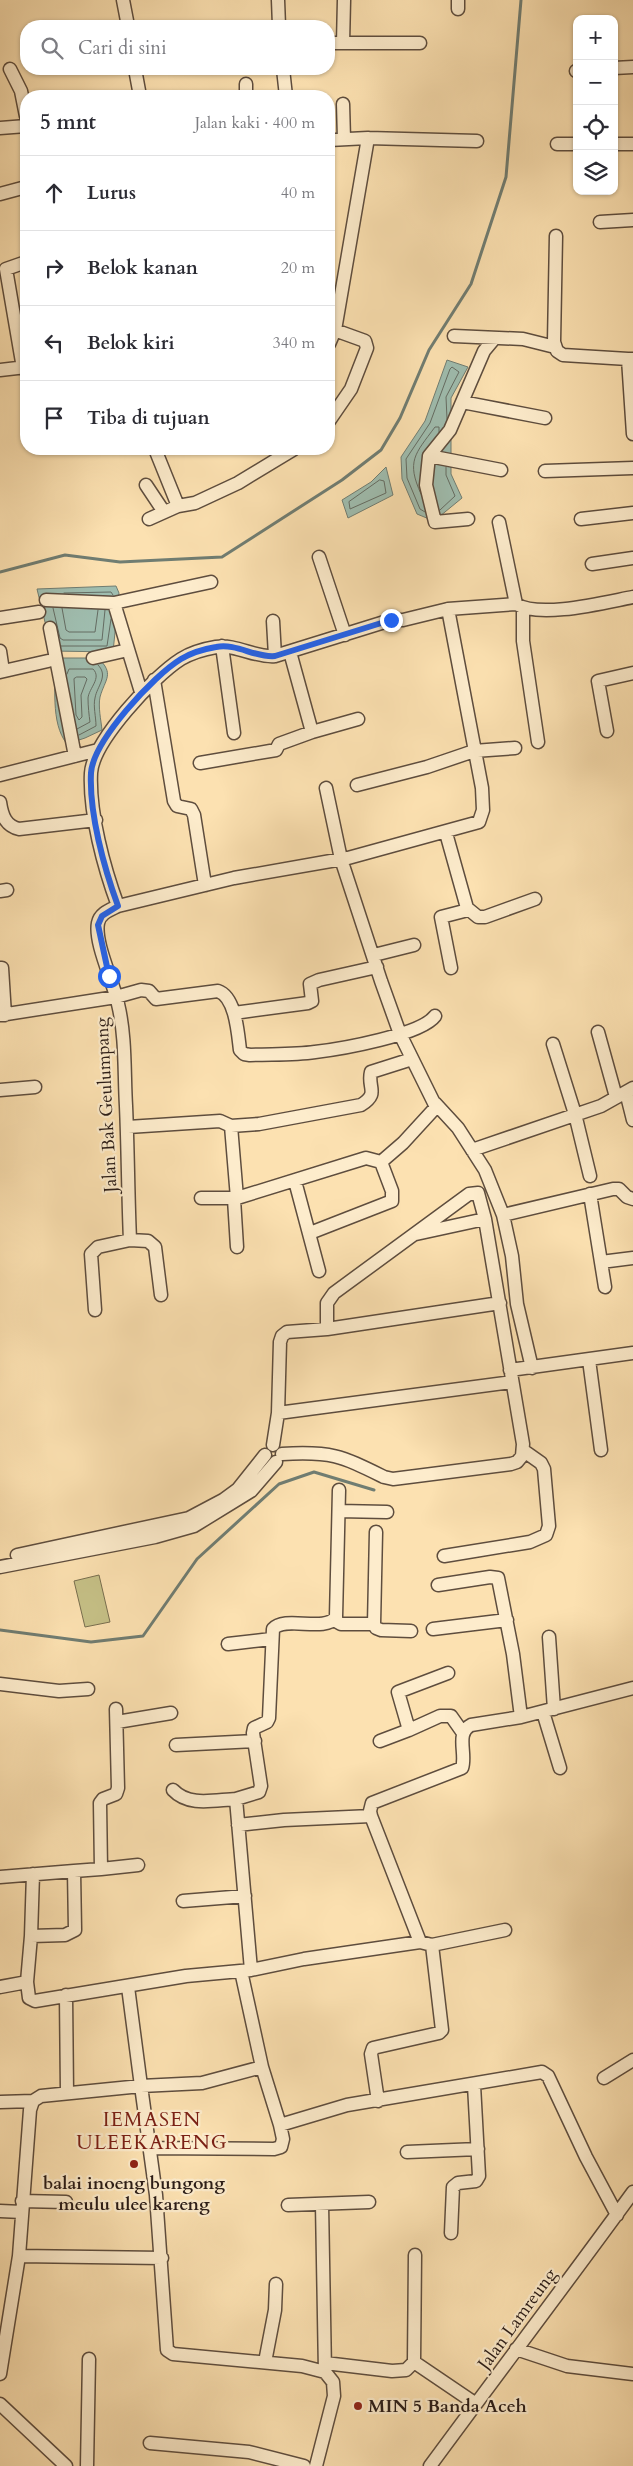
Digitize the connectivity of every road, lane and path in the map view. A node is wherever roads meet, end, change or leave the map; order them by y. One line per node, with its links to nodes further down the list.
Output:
1 (124, 0): 4 (street)
2 (278, 0): 5 (street)
3 (344, 0): 7 (street)
4 (127, 20)
5 (279, 20)
6 (335, 43): 7 (street)
7 (343, 43): 8 (street)
8 (420, 43)
9 (633, 67): 10 (street)
10 (618, 68)
11 (10, 69): 14 (street)
12 (136, 75): 15 (street)
13 (284, 75): 16 (street)
14 (20, 90)
15 (139, 90)
16 (285, 90)
17 (344, 104): 21 (street)
18 (20, 126): 19 (street)
19 (0, 128)
20 (368, 138): 21 (street); 23 (street); 34 (street)
21 (344, 139): 22 (street)
22 (335, 140)
23 (477, 141)
24 (557, 144): 25 (street)
25 (573, 144)
26 (618, 144): 27 (street)
27 (633, 144)
28 (20, 189): 29 (street)
29 (0, 194)
30 (633, 220): 31 (street)
31 (600, 222)
32 (556, 236): 39 (street)
33 (20, 264): 38 (street)
34 (335, 313)
35 (335, 330): 44 (street)
36 (454, 336): 37 (street)
37 (494, 339): 39 (street); 43 (street)
38 (20, 341)
39 (555, 347): 40 (street)
40 (631, 359): 46 (street)
41 (20, 368): 42 (street)
42 (0, 370)
43 (462, 402): 45 (street); 49 (street)
44 (335, 412)
45 (545, 418)
46 (633, 434)
47 (157, 455): 54 (street)
48 (281, 455): 54 (street)
49 (429, 456): 51 (street); 58 (street)
50 (633, 468): 52 (street)
51 (501, 470)
52 (545, 471)
53 (146, 485): 55 (street)
54 (178, 506): 55 (street)
55 (164, 512): 57 (street)
56 (633, 513): 59 (street)
57 (150, 519)
58 (468, 519)
59 (581, 519)
60 (499, 522): 68 (street)
61 (319, 558): 74 (street)
62 (633, 558): 63 (street)
63 (592, 564)
64 (211, 582): 67 (street)
65 (633, 597): 68 (street)
66 (46, 600): 67 (street)
67 (114, 603): 76 (street)
68 (520, 606): 69 (street); 90 (street)
69 (448, 609): 74 (street); 93 (street)
70 (39, 612): 71 (street)
71 (0, 618)
72 (273, 621): 79 (street)
73 (50, 628): 94 (street)
74 (345, 635): 78 (street)
75 (222, 646): 79 (street); 84 (street); 89 (street)
76 (128, 650): 80 (street); 85 (street)
77 (0, 651): 82 (street)
78 (290, 652): 79 (street); 88 (street)
79 (275, 656)
80 (93, 658)
81 (48, 661): 82 (street)
82 (2, 672)
83 (633, 673): 87 (street)
84 (154, 680): 85 (street); 103 (street)
85 (141, 692): 92 (street)
86 (358, 719): 88 (street)
87 (607, 731)
88 (312, 732): 95 (street)
89 (234, 733)
90 (538, 742)
91 (515, 748): 93 (street)
92 (98, 750): 94 (street); 100 (street)
93 (474, 751): 97 (street); 101 (street)
94 (75, 756): 96 (street)
95 (200, 764)
96 (0, 775)
97 (356, 785)
98 (326, 788): 102 (street)
99 (0, 802): 100 (street)
100 (96, 820): 105 (street)
101 (446, 833): 102 (street); 106 (street)
102 (341, 860): 103 (street); 108 (street)
103 (205, 884): 105 (street)
104 (535, 899): 106 (street)
105 (118, 906): 111 (street, Jalan Bak Geulumpang)
106 (468, 910): 110 (street)
107 (414, 944): 108 (street)
108 (375, 961): 112 (street); 116 (street)
109 (0, 968): 113 (street)
110 (451, 968)
111 (116, 997): 112 (street); 113 (street); 126 (street, Jalan Bak Geulumpang)
112 (234, 1013): 116 (street)
113 (2, 1015)
114 (435, 1016): 116 (street)
115 (598, 1032): 121 (street)
116 (400, 1034): 118 (street)
117 (553, 1044): 123 (street)
118 (412, 1059): 122 (street); 125 (street)
119 (35, 1087): 120 (street)
120 (0, 1090)
121 (625, 1092): 123 (street); 124 (street)
122 (435, 1103): 127 (street); 128 (street)
123 (576, 1114): 127 (street); 129 (street)
124 (633, 1120)
125 (231, 1126): 126 (street); 133 (street)
126 (128, 1127): 139 (street, Jalan Bak Geulumpang)
127 (472, 1150): 135 (street)
128 (381, 1162): 130 (street); 137 (street)
129 (590, 1176)
130 (295, 1181): 133 (street); 137 (street)
131 (590, 1194): 134 (street); 135 (street); 142 (street)
132 (201, 1198): 133 (street)
133 (236, 1198): 140 (street)
134 (633, 1199)
135 (503, 1216): 151 (street)
136 (485, 1219): 138 (street); 138 (street); 146 (street)
137 (310, 1232): 143 (street)
138 (409, 1236): 148 (street)
139 (130, 1240): 145 (street); 147 (street)
140 (237, 1247)
141 (633, 1258): 142 (street)
142 (601, 1262): 144 (street)
143 (319, 1271)
144 (605, 1286)
145 (161, 1295)
146 (500, 1304): 148 (street); 152 (street)
147 (95, 1310)
148 (327, 1329): 153 (street)
149 (633, 1356): 150 (street)
150 (590, 1360): 151 (street); 154 (street)
151 (532, 1368): 152 (street)
152 (511, 1376): 153 (street); 155 (street)
153 (278, 1414): 156 (street)
154 (601, 1450)
155 (524, 1451): 156 (street); 162 (street)
156 (274, 1454): 161 (street)
157 (339, 1490): 158 (street)
158 (339, 1511): 159 (street); 166 (street)
159 (387, 1512)
160 (376, 1532): 168 (street)
161 (40, 1554): 163 (street); 164 (street)
162 (444, 1556)
163 (0, 1559)
164 (0, 1567)
165 (438, 1585): 167 (street)
166 (334, 1620): 168 (street); 172 (street)
167 (507, 1620): 169 (street); 180 (street)
168 (374, 1624): 170 (street)
169 (433, 1629)
170 (411, 1631)
171 (549, 1637): 178 (street)
172 (271, 1639): 173 (street); 183 (street)
173 (228, 1644)
174 (448, 1673): 181 (street)
175 (0, 1684): 177 (street)
176 (633, 1688): 178 (street)
177 (88, 1689)
178 (549, 1710): 180 (street); 186 (street)
179 (171, 1713): 192 (street)
180 (521, 1717): 182 (street)
181 (408, 1730): 182 (street); 184 (street)
182 (463, 1733): 189 (street)
183 (255, 1741): 185 (street); 188 (street)
184 (380, 1741)
185 (176, 1745)
186 (560, 1768)
187 (173, 1790): 188 (street)
188 (236, 1799): 190 (street)
189 (370, 1816): 190 (street); 200 (street)
190 (238, 1825): 196 (street)
191 (138, 1865): 192 (street)
192 (101, 1869): 193 (street)
193 (74, 1871): 194 (street); 199 (street)
194 (33, 1874): 195 (street); 199 (street)
195 (0, 1877)
196 (245, 1896): 197 (street); 202 (street)
197 (183, 1901)
198 (505, 1930): 201 (street)
199 (31, 1936): 203 (street)
200 (420, 1942): 201 (street); 202 (street)
201 (432, 1945): 214 (street)
202 (246, 1971): 205 (street); 208 (street)
203 (27, 1982): 204 (street); 206 (street)
204 (0, 1987)
205 (128, 1987): 206 (street); 211 (street)
206 (66, 1995): 212 (street)
207 (633, 2060): 209 (street)
208 (262, 2067): 211 (street); 216 (street)
209 (604, 2078)
210 (474, 2085): 214 (street); 218 (street); 227 (street)
211 (141, 2086): 212 (street); 217 (street)
212 (67, 2093): 213 (street)
213 (33, 2101): 215 (street); 225 (street)
214 (378, 2101): 216 (street)
215 (0, 2102)
216 (280, 2125): 217 (street)
217 (150, 2148): 231 (street)
218 (478, 2149): 219 (street); 228 (street)
219 (407, 2152)
220 (633, 2192): 227 (street, Jalan Lamreung)
221 (66, 2202): 225 (street)
222 (369, 2202): 223 (street)
223 (322, 2204): 224 (street); 237 (street)
224 (288, 2205)
225 (22, 2206): 226 (street); 230 (street)
226 (0, 2211)
227 (617, 2215): 233 (street, Jalan Lamreung)
228 (451, 2233)
229 (415, 2255): 236 (street)
230 (19, 2256): 231 (street); 238 (street)
231 (162, 2258): 235 (street)
232 (276, 2284): 235 (street)
233 (516, 2349): 239 (street); 241 (street, Jalan Lamreung)
234 (89, 2359): 244 (street)
235 (265, 2362): 237 (street)
236 (414, 2362): 237 (street); 241 (street)
237 (325, 2368): 246 (street)
238 (0, 2374)
239 (633, 2374)
240 (0, 2404): 243 (street)
241 (476, 2404): 247 (street, Jalan Lamreung)
242 (150, 2443): 245 (street)
243 (66, 2466)
244 (86, 2466)
245 (304, 2466)
246 (316, 2466)
247 (430, 2466)

